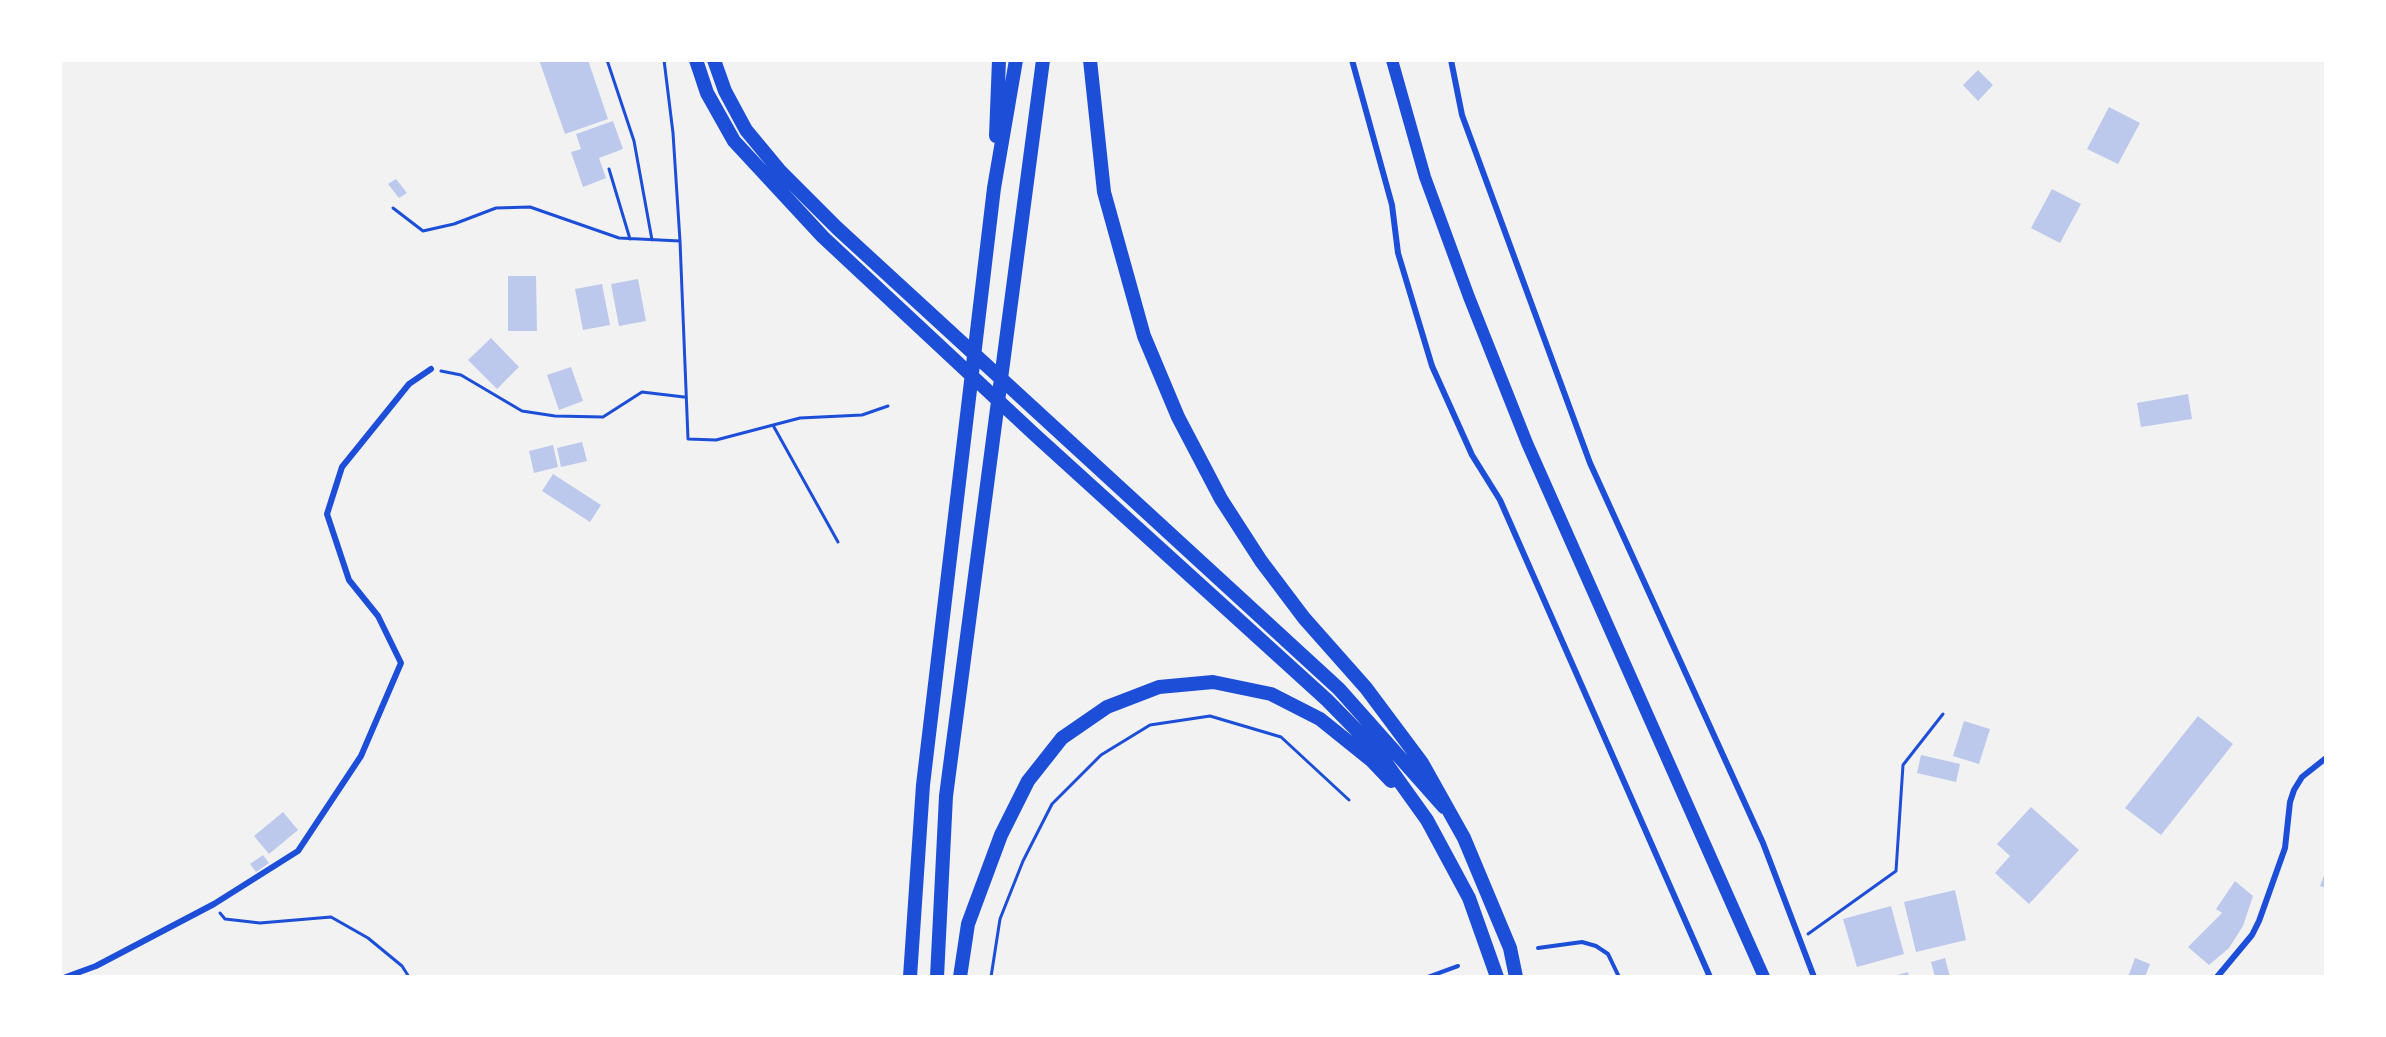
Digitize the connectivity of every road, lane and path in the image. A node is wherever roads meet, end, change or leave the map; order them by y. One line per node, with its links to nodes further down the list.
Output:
1 (607, 60): 16 (path)
2 (664, 60): 17 (path)
3 (696, 60): 27 (highway)
4 (714, 60): 26 (highway)
5 (999, 60): 13 (highway)
6 (1016, 60): 13 (highway)
7 (1043, 60): 35 (highway)
8 (1089, 60): 26 (highway)
9 (1352, 60): 42 (street)
10 (1392, 60): 43 (main road)
11 (1451, 60): 29 (street)
12 (609, 169): 15 (path)
13 (994, 188): 34 (highway)
14 (393, 208): 15 (path)
15 (630, 239): 16 (path)
16 (652, 240): 17 (path)
17 (680, 241): 19 (path)
18 (430, 369): 19 (path); 28 (street)
19 (684, 397): 21 (path)
20 (888, 406): 21 (path)
21 (774, 427): 22 (path)
22 (838, 542)
23 (1943, 714): 29 (path)
24 (2326, 758): 45 (street)
25 (1349, 801): 37 (path)
26 (1444, 807): 40 (highway)
27 (1427, 820): 36 (highway); 39 (highway)
28 (214, 904): 32 (street); 33 (path)
29 (1800, 940): 44 (street)
30 (1538, 948): 41 (lane)
31 (1458, 966): 38 (lane)
32 (66, 977)
33 (409, 977)
34 (910, 977)
35 (937, 977)
36 (960, 977)
37 (991, 977)
38 (1428, 977)
39 (1497, 977)
40 (1516, 977)
41 (1619, 977)
42 (1710, 977)
43 (1764, 977)
44 (1814, 977)
45 (2217, 977)

